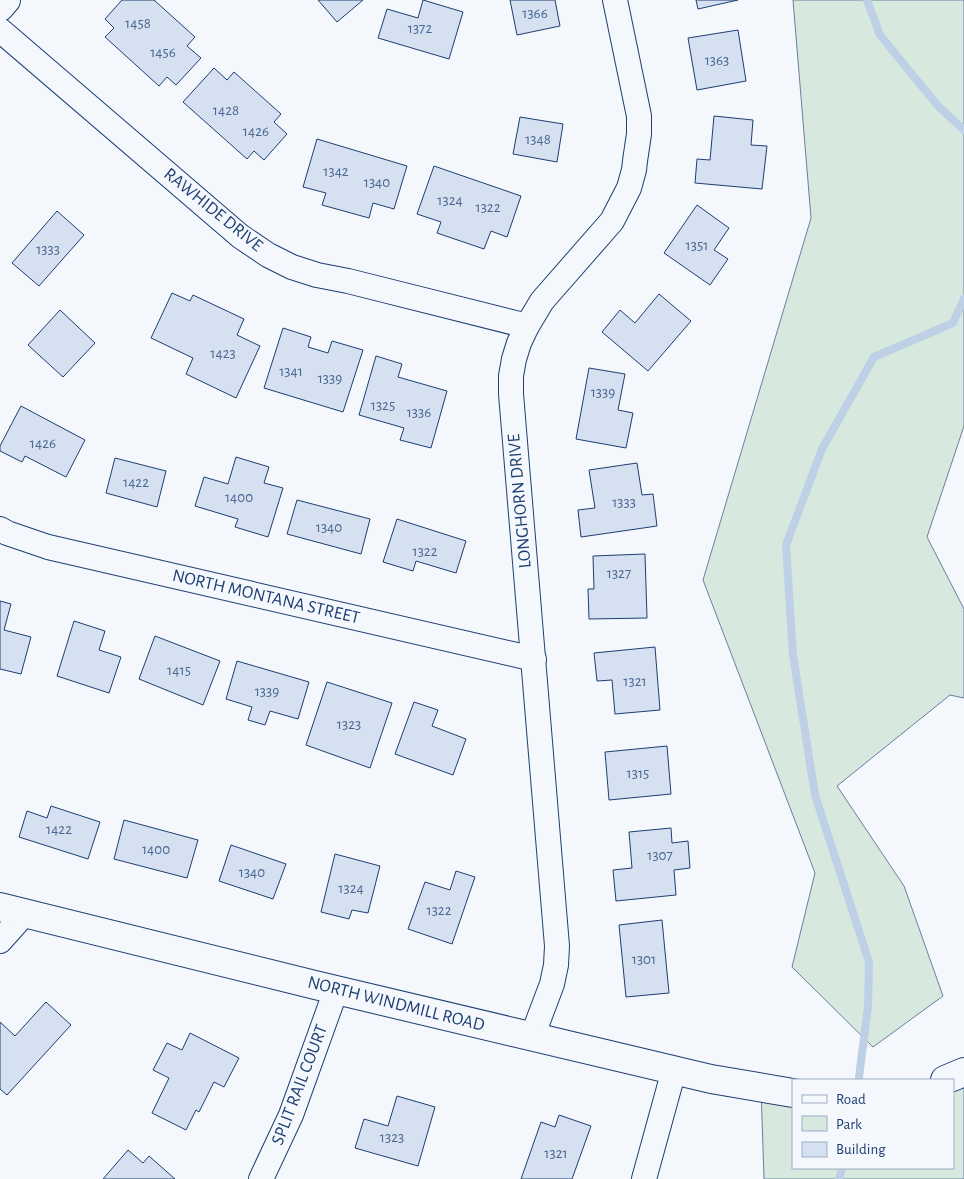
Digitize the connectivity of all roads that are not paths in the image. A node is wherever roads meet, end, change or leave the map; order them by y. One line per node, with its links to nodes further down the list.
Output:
1 (6, 0): 3 (street)
2 (615, 0): 5 (street, LONGHORN DRIVE)
3 (0, 7)
4 (0, 30): 5 (street, RAWHIDE DRIVE)
5 (526, 326): 7 (street, LONGHORN DRIVE)
6 (0, 530): 7 (street, NORTH MONTANA STREET)
7 (534, 659): 11 (street, LONGHORN DRIVE)
8 (12, 910): 9 (street); 10 (street, NORTH WINDMILL ROAD)
9 (0, 941)
10 (336, 990): 11 (street, NORTH WINDMILL ROAD); 16 (street, SPLIT RAIL COURT)
11 (532, 1037): 12 (street, NORTH WINDMILL ROAD)
12 (674, 1070): 15 (street, NORTH WINDMILL ROAD); 17 (street)
13 (964, 1072): 14 (street)
14 (947, 1079)
15 (792, 1093)
16 (261, 1179)
17 (644, 1179)

